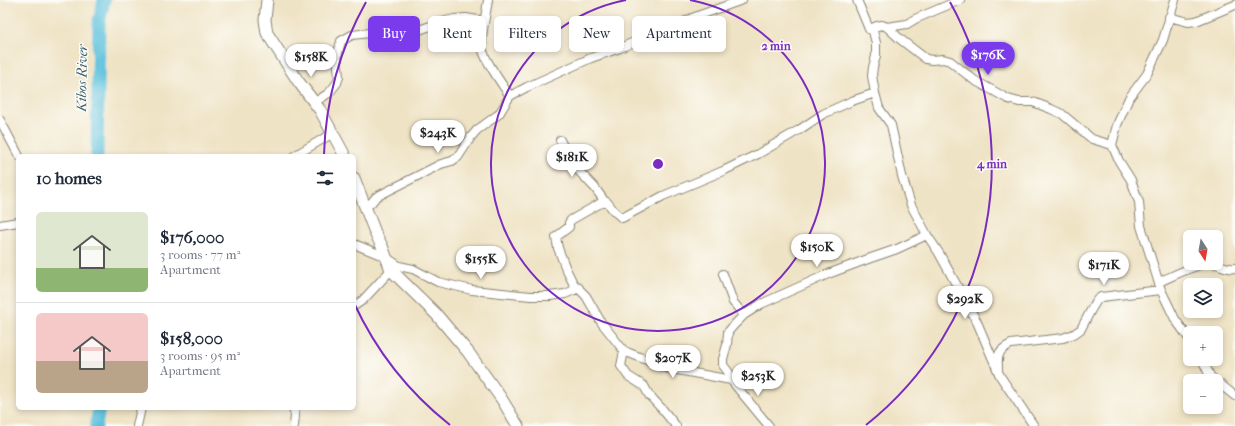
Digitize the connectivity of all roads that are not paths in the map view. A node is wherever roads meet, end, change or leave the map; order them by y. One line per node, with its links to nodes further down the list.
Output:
1 (267, 0): 16 (main road)
2 (488, 0): 8 (street)
3 (742, 0): 15 (street)
4 (857, 0): 12 (street)
5 (960, 0): 11 (street)
6 (1174, 0): 9 (street)
7 (1235, 5): 9 (street)
8 (485, 16)
9 (1169, 17): 20 (street)
10 (428, 27): 16 (street)
11 (887, 27): 12 (street); 20 (street)
12 (869, 29): 14 (street)
13 (483, 52): 15 (street)
14 (875, 93): 25 (street); 29 (street)
15 (510, 96): 26 (street)
16 (315, 102): 18 (main road)
17 (0, 120): 21 (street)
18 (333, 133): 22 (street); 23 (main road)
19 (560, 140): 25 (street)
20 (1112, 145): 35 (street)
21 (18, 154)
22 (297, 154)
23 (344, 154)
24 (356, 183): 26 (main road)
25 (605, 202): 36 (street)
26 (365, 207): 31 (main road)
27 (16, 222): 28 (street)
28 (0, 225)
29 (927, 235): 38 (street); 41 (street)
30 (356, 245): 31 (street)
31 (386, 257): 33 (main road); 36 (street)
32 (1235, 268): 35 (street)
33 (391, 270): 37 (street); 49 (main road)
34 (724, 274): 38 (street)
35 (1160, 286): 39 (street); 41 (street)
36 (579, 288): 40 (street)
37 (356, 305)
38 (744, 315): 42 (street)
39 (1183, 330)
40 (624, 351): 42 (street); 50 (street)
41 (998, 372): 52 (street)
42 (731, 380): 51 (street)
43 (1223, 387): 44 (street)
44 (1235, 396)
45 (141, 410): 47 (street)
46 (295, 410): 48 (street)
47 (137, 426)
48 (294, 426)
49 (518, 426)
50 (676, 426)
51 (769, 426)
52 (1034, 426)

